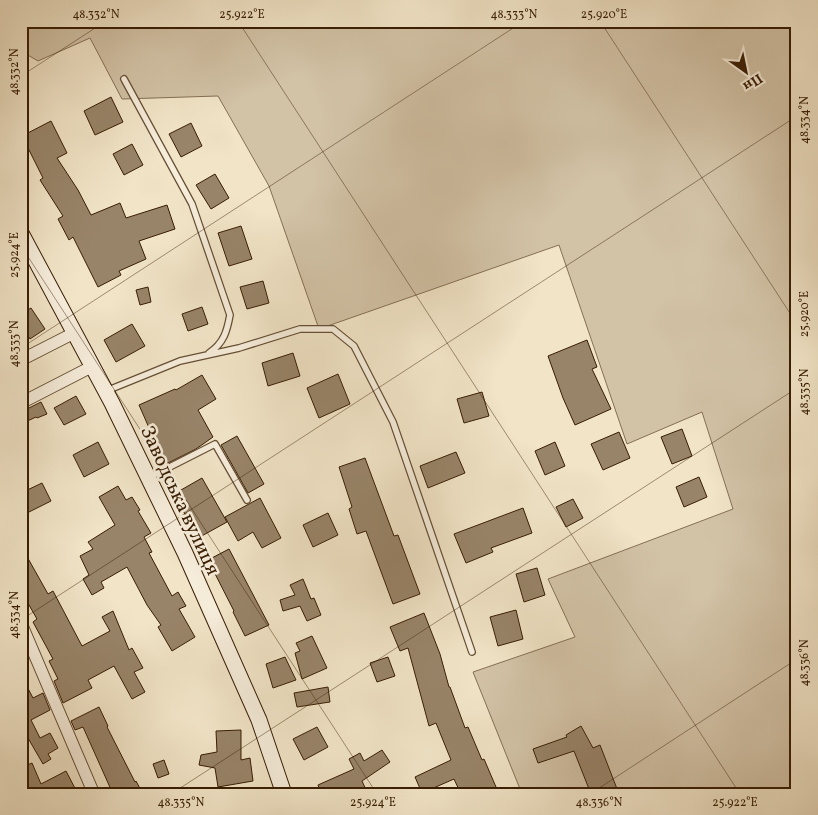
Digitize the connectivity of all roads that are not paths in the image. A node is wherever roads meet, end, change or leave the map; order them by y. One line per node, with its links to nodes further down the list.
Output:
1 (124, 79): 4 (lane)
2 (21, 233): 3 (main road, Заводська вулиця)
3 (74, 333): 5 (street); 6 (main road, Заводська вулиця)
4 (201, 357): 7 (lane); 12 (lane)
5 (21, 360)
6 (93, 366): 7 (main road, Заводська вулиця); 8 (street)
7 (106, 391): 9 (main road, Заводська вулиця)
8 (21, 403)
9 (148, 478): 10 (lane); 14 (main road, Заводська вулиця)
10 (247, 500)
11 (21, 623): 13 (street)
12 (472, 652)
13 (94, 794)
14 (284, 794)

